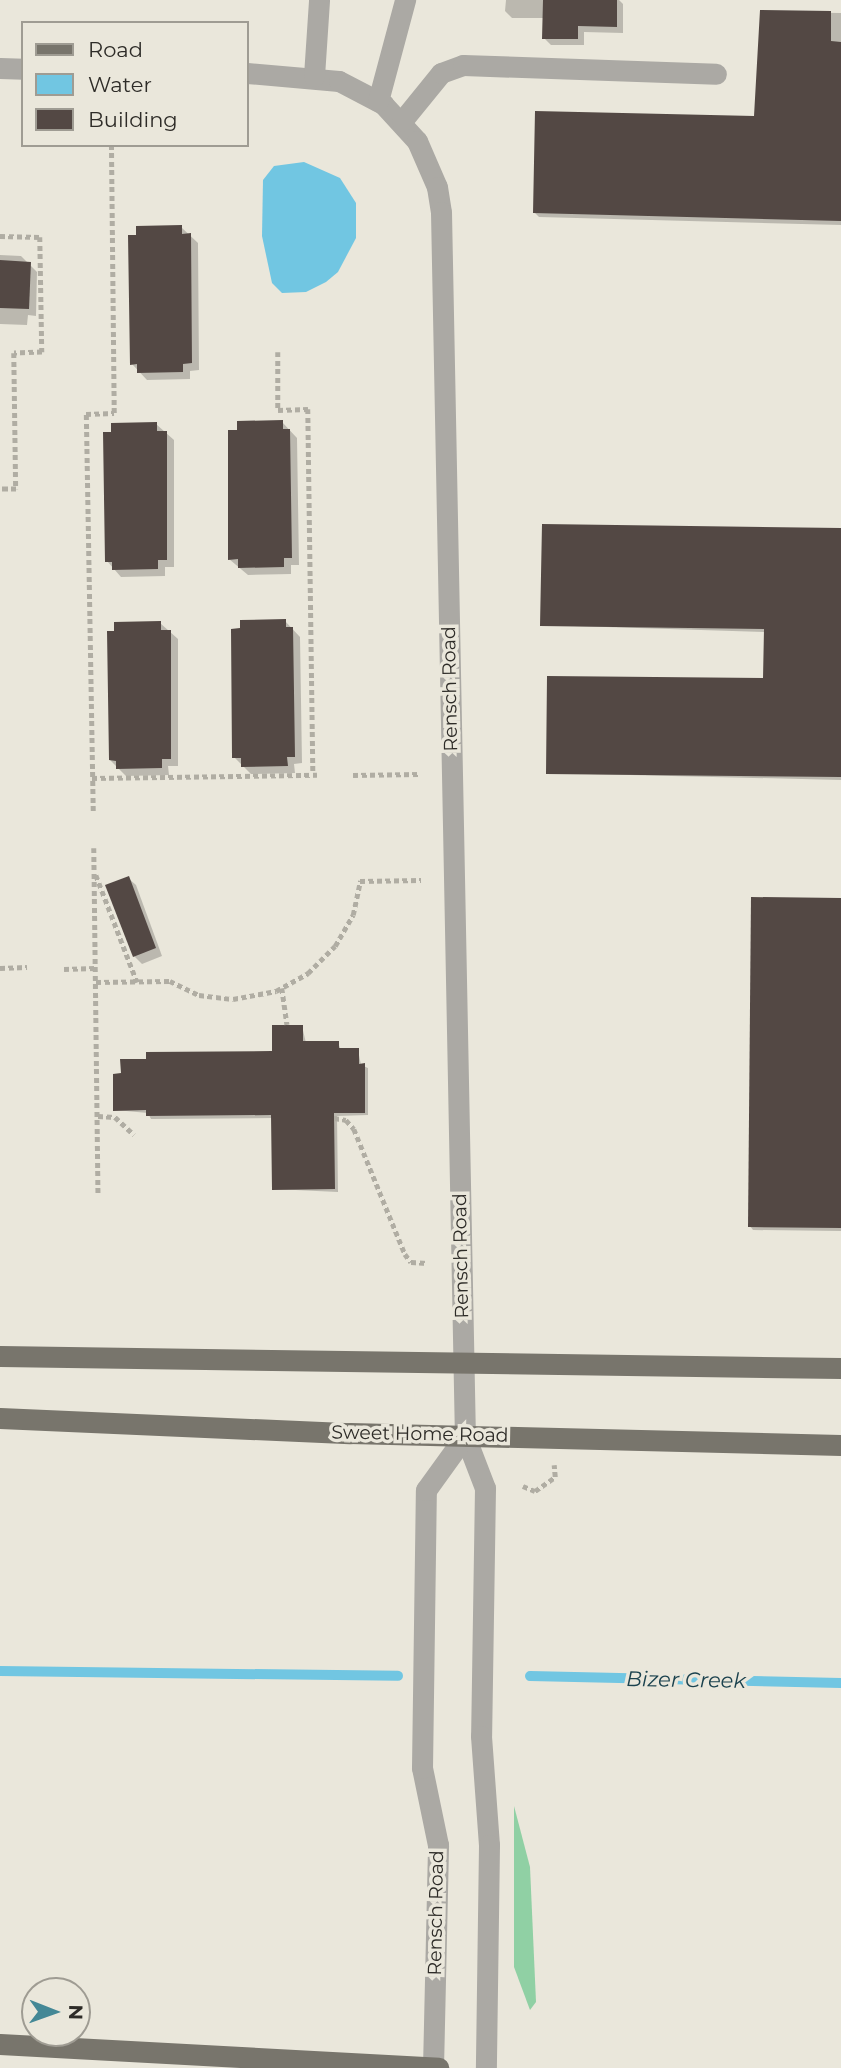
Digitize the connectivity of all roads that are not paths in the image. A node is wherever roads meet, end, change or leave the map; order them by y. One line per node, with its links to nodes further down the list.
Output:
1 (319, 0): 7 (street)
2 (405, 0): 8 (street)
3 (0, 68): 4 (street)
4 (21, 69)
5 (248, 74): 7 (street, Rensch Road)
6 (716, 74): 9 (street)
7 (314, 76): 8 (street, Rensch Road)
8 (377, 101): 9 (street, Rensch Road)
9 (402, 121): 11 (street, Rensch Road)
10 (0, 1356): 11 (main road)
11 (463, 1363): 12 (main road); 14 (street, Rensch Road)
12 (841, 1368)
13 (0, 1418): 14 (main road, Sweet Home Road)
14 (465, 1436): 15 (main road, Sweet Home Road); 17 (street, Rensch Road); 18 (street, Rensch Road)
15 (841, 1445)
16 (0, 2044): 17 (main road)
17 (434, 2068)
18 (486, 2068)

